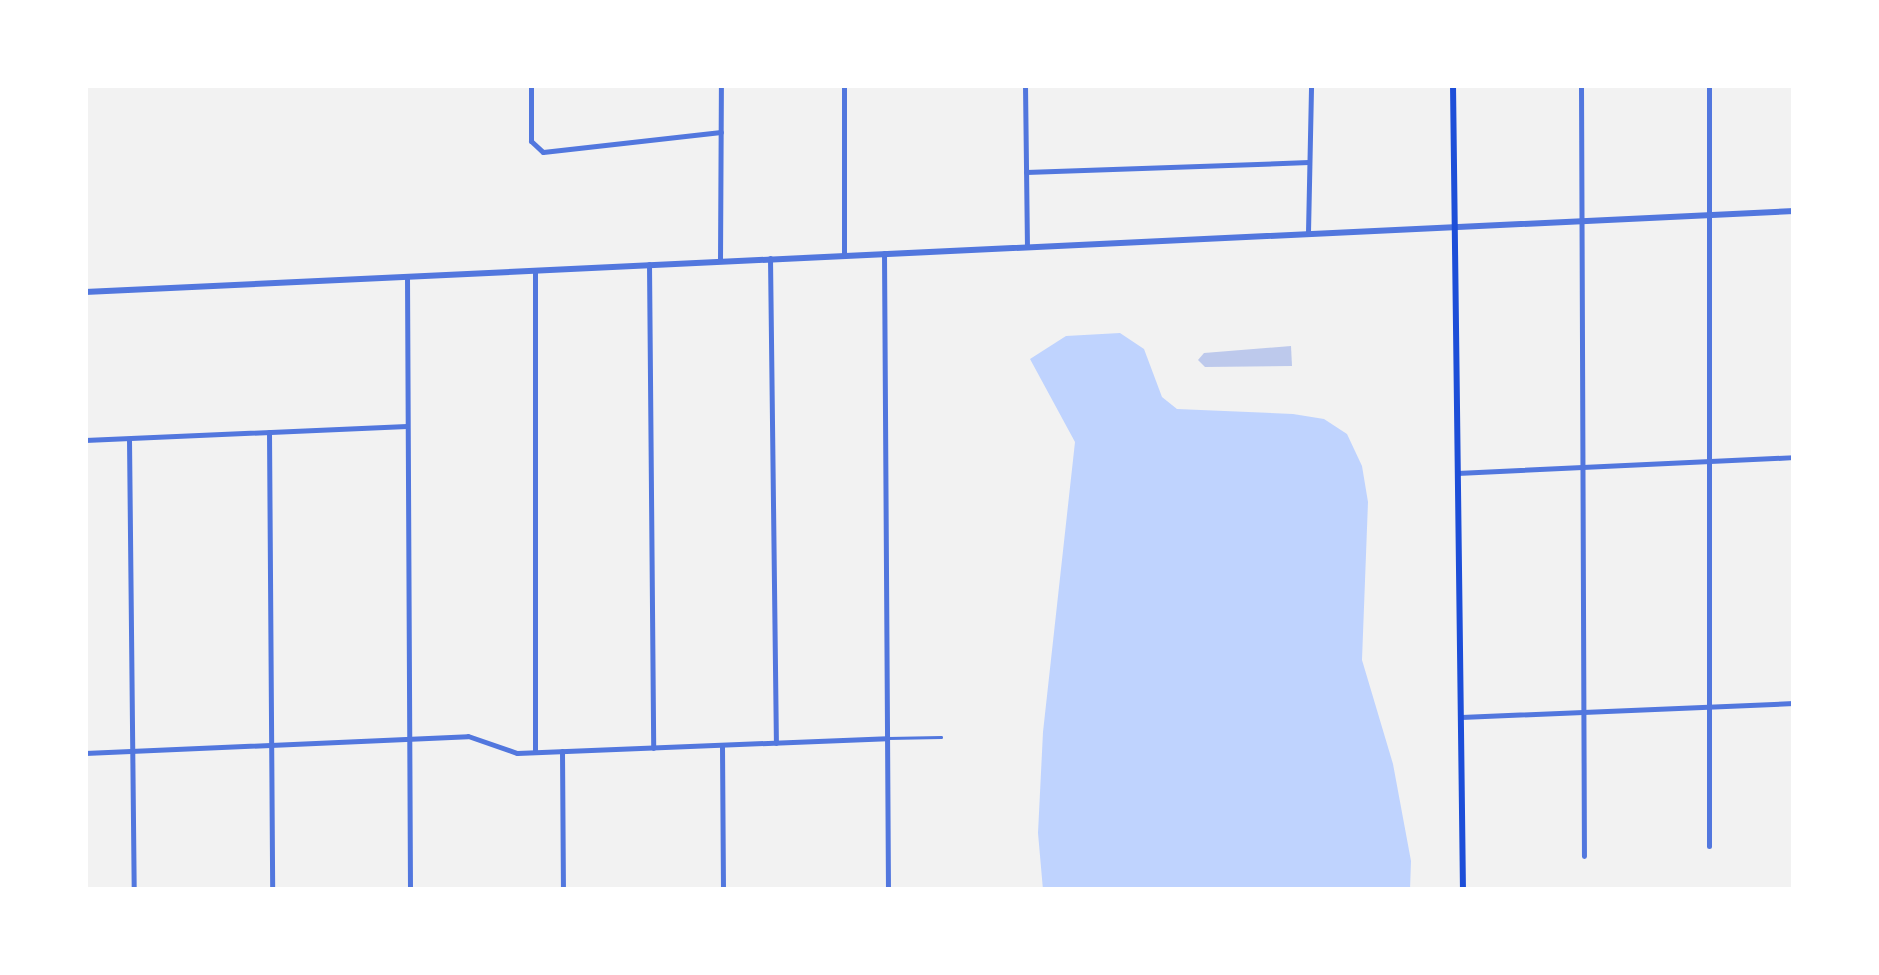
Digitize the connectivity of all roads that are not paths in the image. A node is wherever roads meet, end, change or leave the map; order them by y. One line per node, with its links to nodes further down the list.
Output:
1 (532, 85): 9 (street)
2 (720, 85): 9 (street)
3 (844, 85): 19 (street)
4 (1025, 85): 11 (street)
5 (1310, 85): 10 (street)
6 (1453, 85): 15 (main road)
7 (1582, 85): 14 (street)
8 (1709, 85): 13 (street)
9 (720, 132): 21 (street)
10 (1309, 162): 11 (street); 16 (street)
11 (1026, 172): 17 (street)
12 (1794, 211): 13 (street)
13 (1709, 214): 14 (street); 31 (street)
14 (1581, 220): 15 (street); 32 (street)
15 (1454, 226): 16 (street); 33 (main road)
16 (1308, 232): 17 (street)
17 (1027, 245): 18 (street)
18 (884, 253): 19 (street); 38 (street)
19 (844, 255): 20 (street)
20 (770, 258): 21 (street); 41 (street)
21 (720, 261): 22 (street)
22 (649, 264): 23 (street); 44 (street)
23 (534, 270): 24 (street); 48 (street)
24 (407, 276): 25 (street); 26 (street)
25 (85, 292)
26 (408, 426): 27 (street); 40 (street)
27 (269, 432): 28 (street); 42 (street)
28 (129, 439): 29 (street); 45 (street)
29 (85, 440)
30 (1794, 458): 31 (street)
31 (1708, 461): 32 (street); 35 (street)
32 (1582, 467): 33 (street); 36 (street)
33 (1457, 473): 37 (main road)
34 (1794, 703): 35 (street)
35 (1708, 707): 36 (street); 49 (street)
36 (1582, 712): 37 (street); 50 (street)
37 (1460, 717): 57 (main road)
38 (886, 738): 39 (lane); 41 (street); 56 (street)
39 (941, 738)
40 (409, 739): 42 (street); 48 (street); 53 (street)
41 (776, 743): 43 (street)
42 (272, 746): 45 (street); 52 (street)
43 (722, 746): 44 (street); 55 (street)
44 (653, 748): 46 (street)
45 (132, 751): 47 (street); 51 (street)
46 (562, 751): 48 (street); 54 (street)
47 (85, 753)
48 (535, 753)
49 (1709, 846)
50 (1584, 856)
51 (134, 890)
52 (272, 890)
53 (410, 890)
54 (563, 890)
55 (723, 890)
56 (888, 890)
57 (1463, 890)

